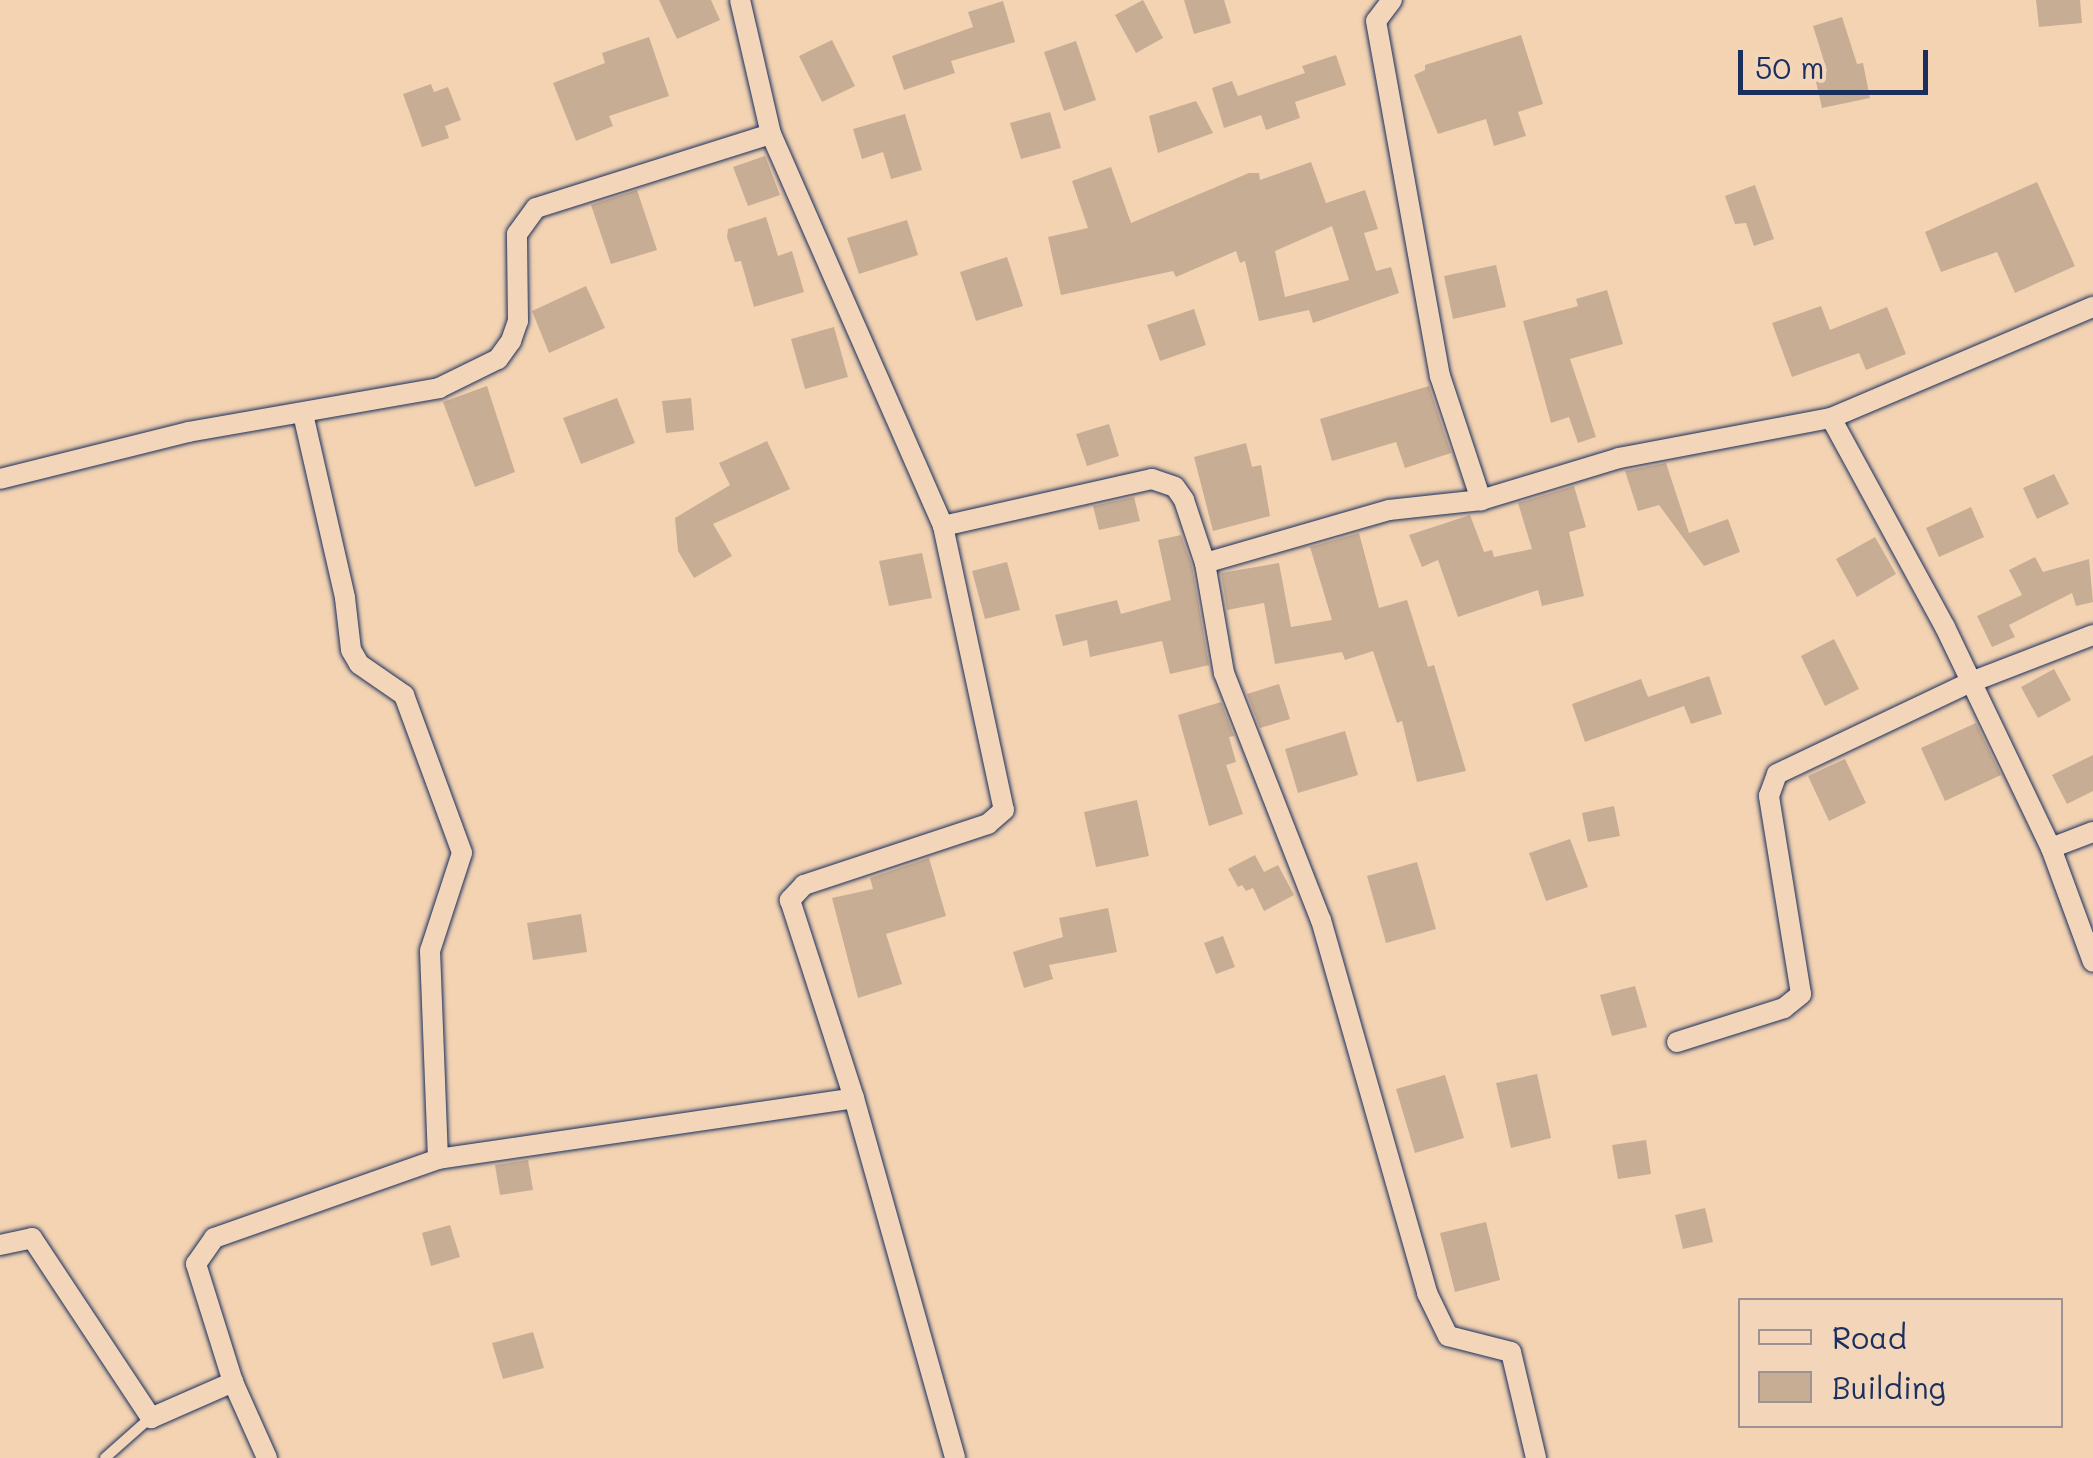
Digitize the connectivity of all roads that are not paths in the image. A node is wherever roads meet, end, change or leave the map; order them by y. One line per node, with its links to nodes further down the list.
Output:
1 (740, 0): 3 (street)
2 (1392, 0): 8 (street)
3 (771, 134): 5 (street); 9 (street)
4 (2093, 307): 6 (street)
5 (303, 414): 7 (street); 18 (street)
6 (1831, 418): 8 (street); 12 (street)
7 (0, 478)
8 (1482, 500): 10 (street)
9 (943, 526): 10 (street); 17 (street)
10 (1206, 564): 25 (street)
11 (2093, 635): 12 (street)
12 (1971, 682): 14 (street); 16 (street)
13 (2093, 832): 14 (street)
14 (2051, 848): 15 (street)
15 (2093, 962)
16 (1677, 1042)
17 (854, 1098): 18 (street); 24 (street)
18 (438, 1159): 20 (street)
19 (0, 1246): 21 (street)
20 (233, 1382): 21 (street); 23 (street)
21 (151, 1418): 22 (lane)
22 (105, 1458)
23 (267, 1458)
24 (955, 1458)
25 (1536, 1458)

